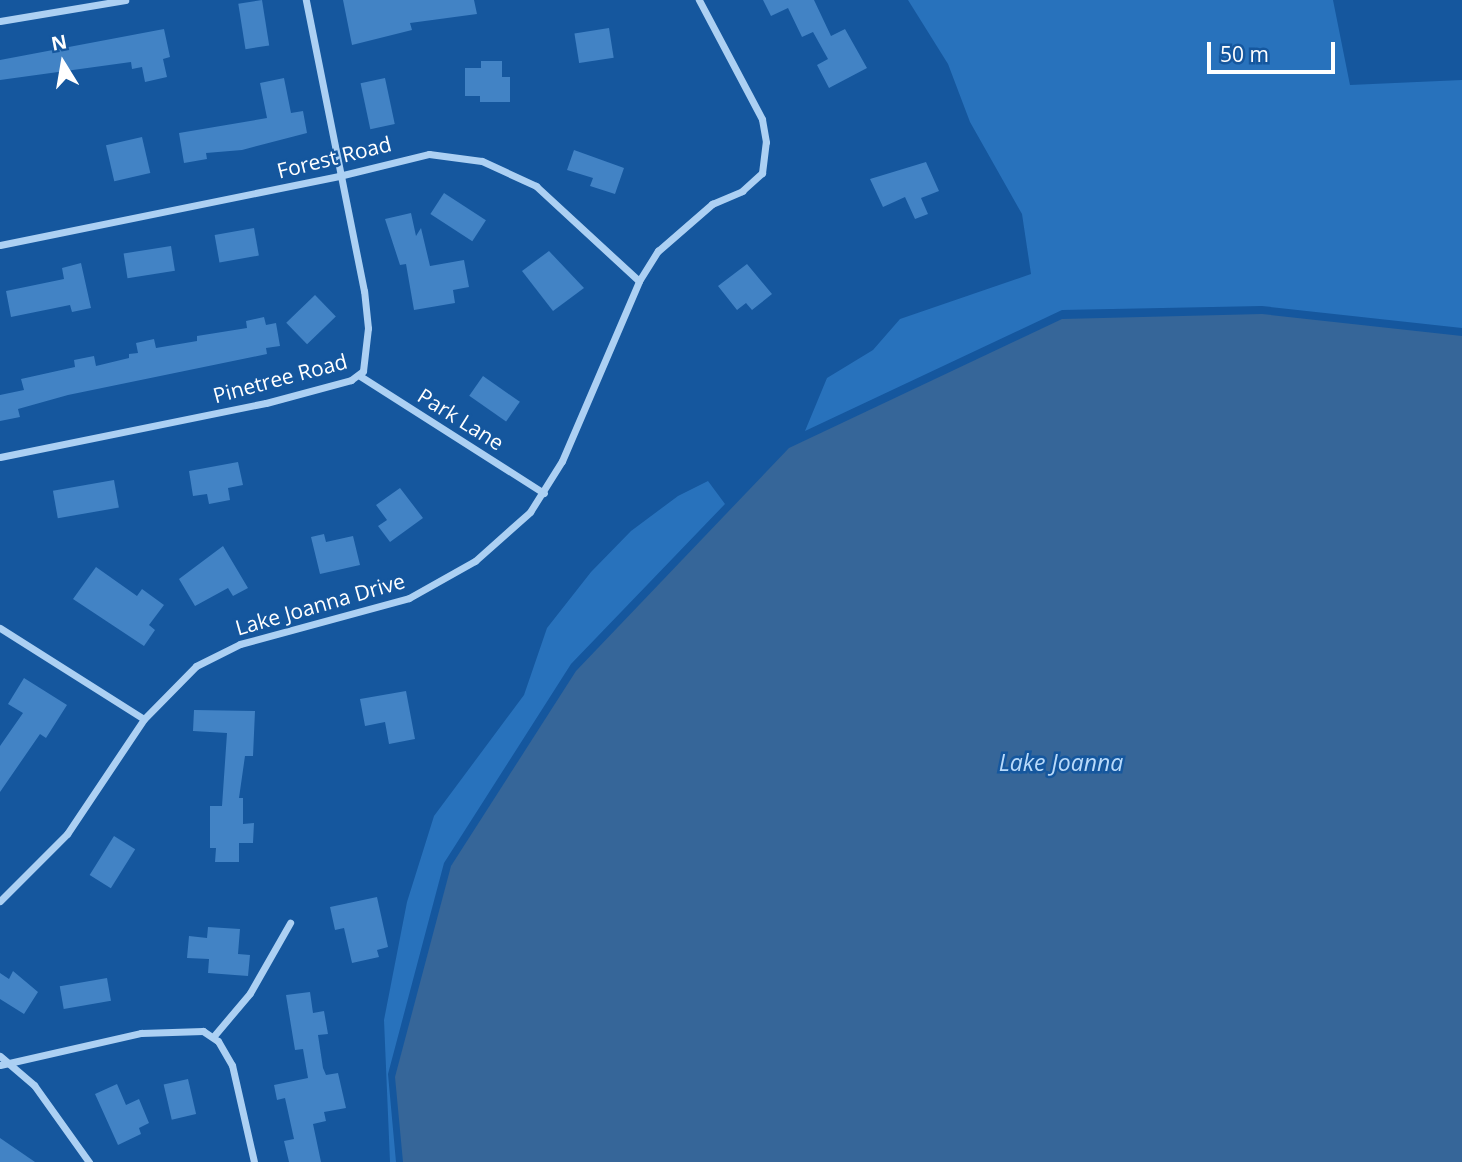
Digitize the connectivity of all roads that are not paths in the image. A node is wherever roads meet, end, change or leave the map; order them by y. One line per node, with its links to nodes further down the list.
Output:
1 (125, 0): 4 (street)
2 (306, 0): 5 (street, Pinetree Road)
3 (699, 0): 7 (street, Lake Joanna Drive)
4 (0, 21)
5 (339, 176): 6 (street, Forest Road); 7 (street, Forest Road); 8 (street, Pinetree Road)
6 (0, 245)
7 (639, 281): 10 (street, Lake Joanna Drive)
8 (360, 376): 9 (street, Pinetree Road); 10 (street, Park Lane)
9 (0, 457)
10 (544, 493): 12 (street, Lake Joanna Drive)
11 (0, 628): 12 (street)
12 (144, 719): 13 (street, Lake Joanna Drive)
13 (0, 901)
14 (290, 923): 15 (street)
15 (213, 1037): 17 (street); 19 (street)
16 (0, 1056): 17 (street)
17 (4, 1065): 18 (street)
18 (89, 1162)
19 (254, 1162)

